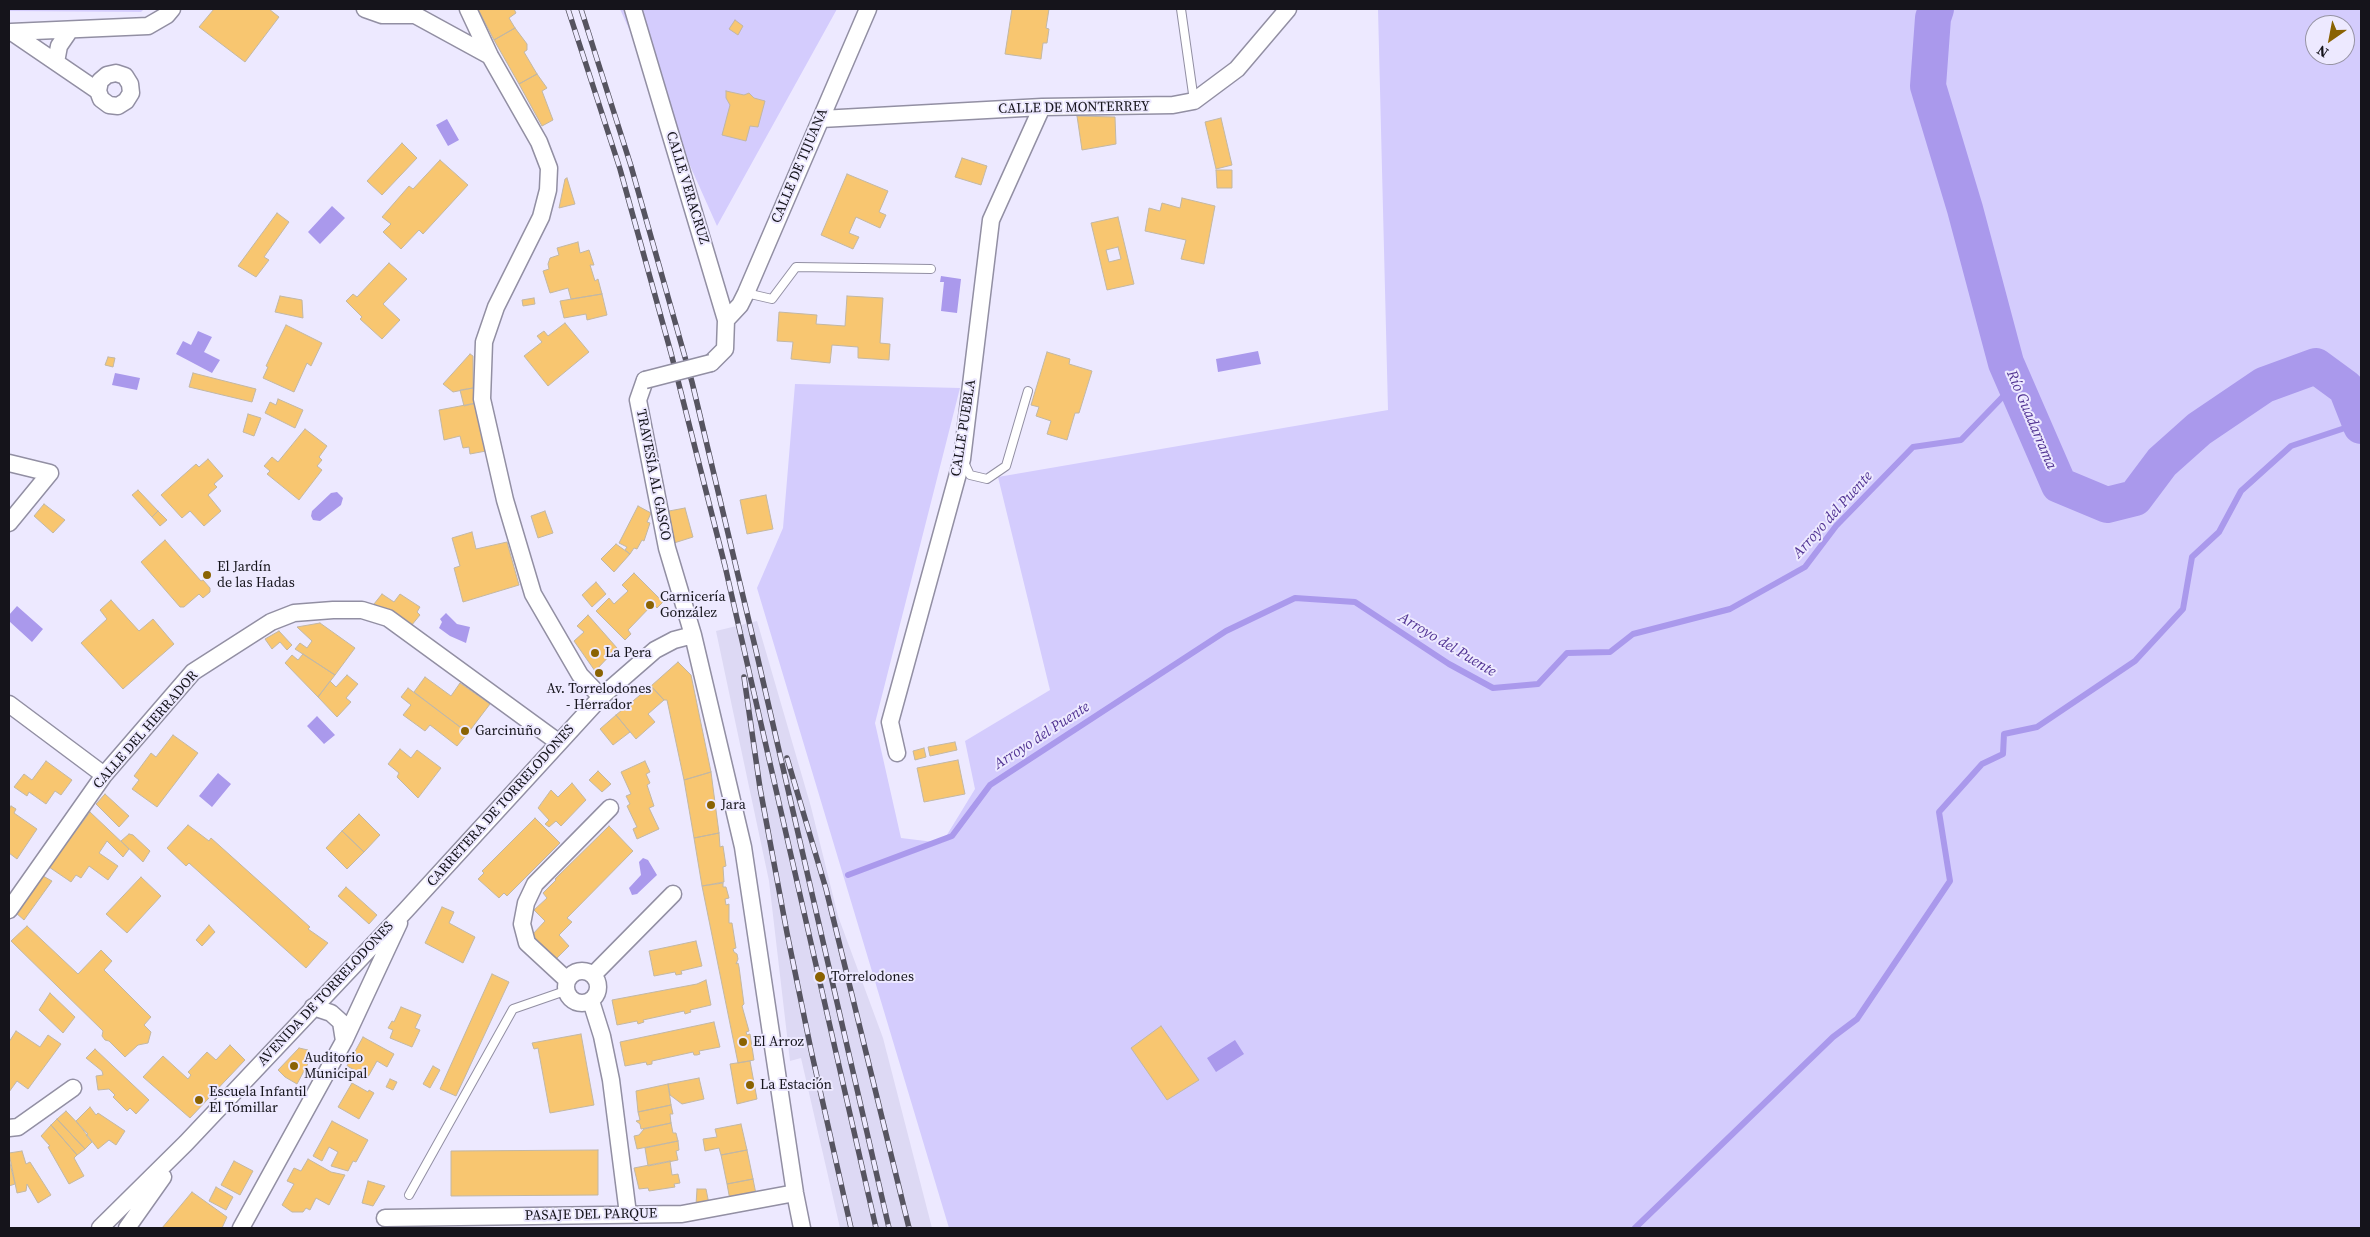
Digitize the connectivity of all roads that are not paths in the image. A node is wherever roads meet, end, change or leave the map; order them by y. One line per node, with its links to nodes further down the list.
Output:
1 (172, 9): 8 (street)
2 (365, 9): 10 (street)
3 (468, 9): 10 (street)
4 (633, 9): 18 (street, CALLE VERACRUZ)
5 (868, 9): 15 (street, CALLE DE TIJUANA)
6 (1181, 9): 13 (lane)
7 (1288, 9): 13 (street, CALLE DE MONTERREY)
8 (70, 30): 9 (street); 11 (street)
9 (11, 32): 11 (street)
10 (490, 56): 25 (street)
11 (56, 62): 12 (street)
12 (98, 91)
13 (1194, 101): 14 (street, CALLE DE MONTERREY)
14 (1042, 107): 15 (street, CALLE DE MONTERREY); 21 (street, CALLE PUEBLA)
15 (821, 119): 17 (street, CALLE DE TIJUANA)
16 (931, 269): 17 (lane)
17 (746, 293): 18 (street, CALLE DE TIJUANA)
18 (726, 320): 19 (street, CALLE VERACRUZ)
19 (711, 363): 24 (street, TRAVESÍA AL GASCO, bridge)
20 (1028, 390): 21 (lane)
21 (962, 458): 28 (street, CALLE PUEBLA)
22 (9, 463): 23 (street)
23 (9, 523)
24 (693, 635): 25 (street, CARRETERA DE TORRELODONES); 42 (street, TRAVESÍA AL GASCO)
25 (601, 697): 27 (street, CARRETERA DE TORRELODONES)
26 (9, 704): 29 (street)
27 (558, 742): 29 (street, CALLE DEL HERRADOR); 33 (street, CARRETERA DE TORRELODONES)
28 (897, 753)
29 (104, 775): 32 (street, CALLE DEL HERRADOR)
30 (610, 808): 35 (street)
31 (673, 894): 34 (street)
32 (9, 910)
33 (406, 910): 37 (street, AVENIDA DE TORRELODONES); 38 (street)
34 (593, 975): 35 (street); 36 (street)
35 (566, 985): 36 (street); 43 (lane)
36 (591, 1001): 44 (street)
37 (313, 1008): 38 (street); 41 (street, AVENIDA DE TORRELODONES)
38 (344, 1041): 48 (street)
39 (73, 1088): 40 (street)
40 (9, 1128)
41 (186, 1143): 46 (street, AVENIDA DE TORRELODONES); 47 (street)
42 (795, 1193): 44 (street, PASAJE DEL PARQUE); 49 (street, TRAVESÍA AL GASCO)
43 (409, 1195)
44 (628, 1214): 45 (street, PASAJE DEL PARQUE)
45 (385, 1218)
46 (100, 1228)
47 (127, 1228)
48 (242, 1228)
49 (802, 1228)

